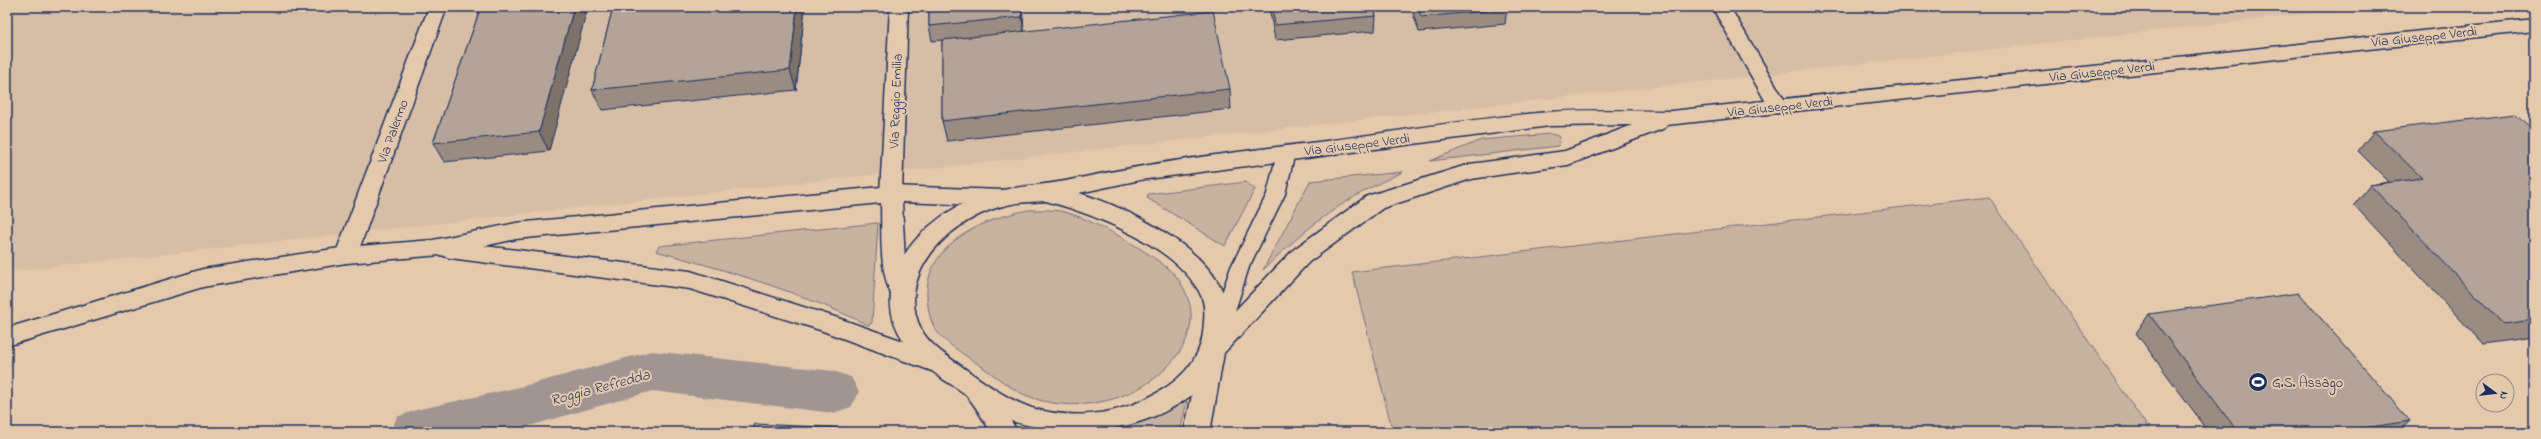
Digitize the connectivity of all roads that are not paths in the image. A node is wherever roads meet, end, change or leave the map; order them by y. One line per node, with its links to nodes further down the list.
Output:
1 (438, 7): 12 (main road, Via Palermo)
2 (899, 7): 9 (main road, Via Reggio Emilia)
3 (1721, 7): 5 (main road)
4 (2534, 25): 5 (main road, Via Giuseppe Verdi)
5 (1778, 106): 6 (main road, Via Giuseppe Verdi)
6 (1671, 118): 7 (main road, Via Giuseppe Verdi); 17 (main road, Via Giuseppe Verdi)
7 (1286, 153): 8 (main road, Via Giuseppe Verdi); 17 (lane)
8 (1046, 193): 10 (main road); 17 (main road)
9 (892, 194): 10 (main road); 11 (main road); 13 (main road, Via Reggio Emilia)
10 (1002, 198): 13 (main road)
11 (433, 248): 12 (main road); 18 (main road)
12 (346, 255): 14 (main road)
13 (902, 294): 18 (main road)
14 (47, 323): 15 (main road); 16 (main road)
15 (7, 337)
16 (7, 340)
17 (1212, 349): 19 (main road); 21 (main road)
18 (940, 364): 19 (main road)
19 (972, 387): 20 (main road)
20 (1005, 432)
21 (1197, 432)

